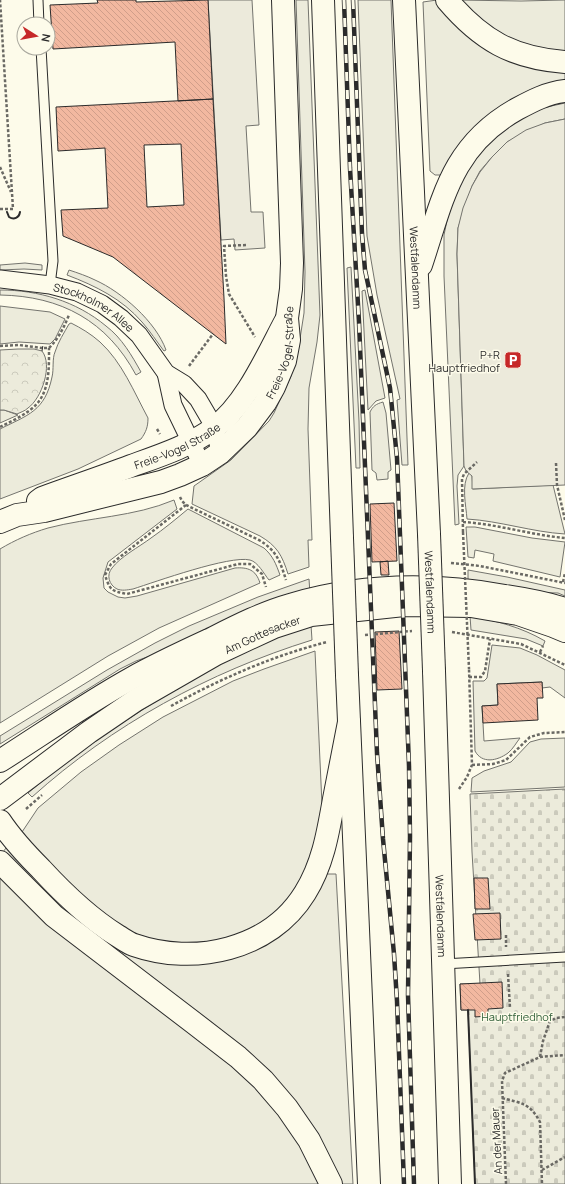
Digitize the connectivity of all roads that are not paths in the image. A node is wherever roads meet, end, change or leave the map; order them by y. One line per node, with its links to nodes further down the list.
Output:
1 (38, 0): 6 (lane)
2 (283, 0): 13 (main road, Freie-Vogel-Straße)
3 (323, 0): 22 (main road, bridge)
4 (404, 0): 10 (main road, Westfalendamm)
5 (447, 0): 8 (main road)
6 (39, 16)
7 (41, 56): 12 (lane)
8 (565, 62)
9 (565, 91): 10 (main road)
10 (417, 278): 28 (main road, Westfalendamm, bridge)
11 (0, 279): 12 (street, Stockholmer Allee)
12 (50, 285): 14 (street, Stockholmer Allee)
13 (287, 318): 15 (main road, Freie-Vogel Straße); 17 (main road, Freie-Vogel-Straße)
14 (166, 373): 15 (street, Stockholmer Allee); 16 (street, Stockholmer Allee)
15 (215, 428): 16 (main road, Freie-Vogel Straße); 17 (street, Stockholmer Allee)
16 (191, 442): 18 (street, Stockholmer Allee); 19 (main road, Freie-Vogel Straße)
17 (220, 453): 18 (main road, Freie-Vogel-Straße)
18 (202, 465): 19 (main road, Freie-Vogel-Straße)
19 (9, 518)
20 (565, 609): 23 (main road, Am Gottesacker)
21 (565, 631): 24 (main road, Am Gottesacker)
22 (349, 722): 25 (main road); 30 (main road)
23 (0, 761)
24 (0, 799)
25 (0, 821)
26 (0, 862): 29 (main road)
27 (565, 958): 28 (lane)
28 (443, 964): 31 (main road, Westfalendamm)
29 (331, 1184)
30 (369, 1184)
31 (450, 1184)

